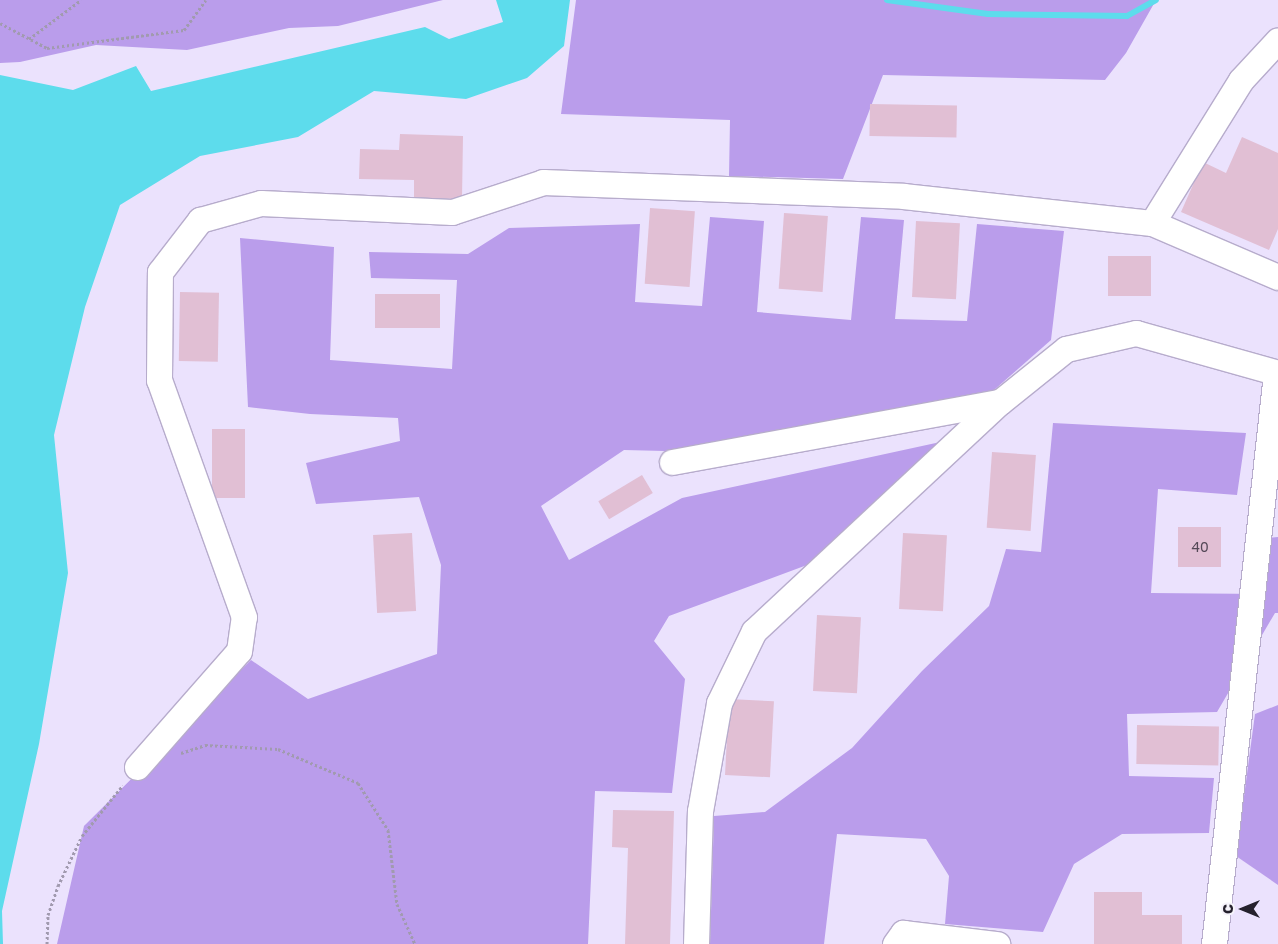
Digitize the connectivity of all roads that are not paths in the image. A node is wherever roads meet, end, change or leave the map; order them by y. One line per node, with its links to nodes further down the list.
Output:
1 (1278, 40): 2 (lane)
2 (1152, 223): 3 (lane); 7 (lane)
3 (1278, 276)
4 (1277, 373): 5 (lane); 11 (lane)
5 (1000, 402): 6 (lane); 8 (lane)
6 (672, 462)
7 (137, 767)
8 (696, 944)
9 (895, 944): 10 (lane)
10 (997, 944)
11 (1214, 944)

